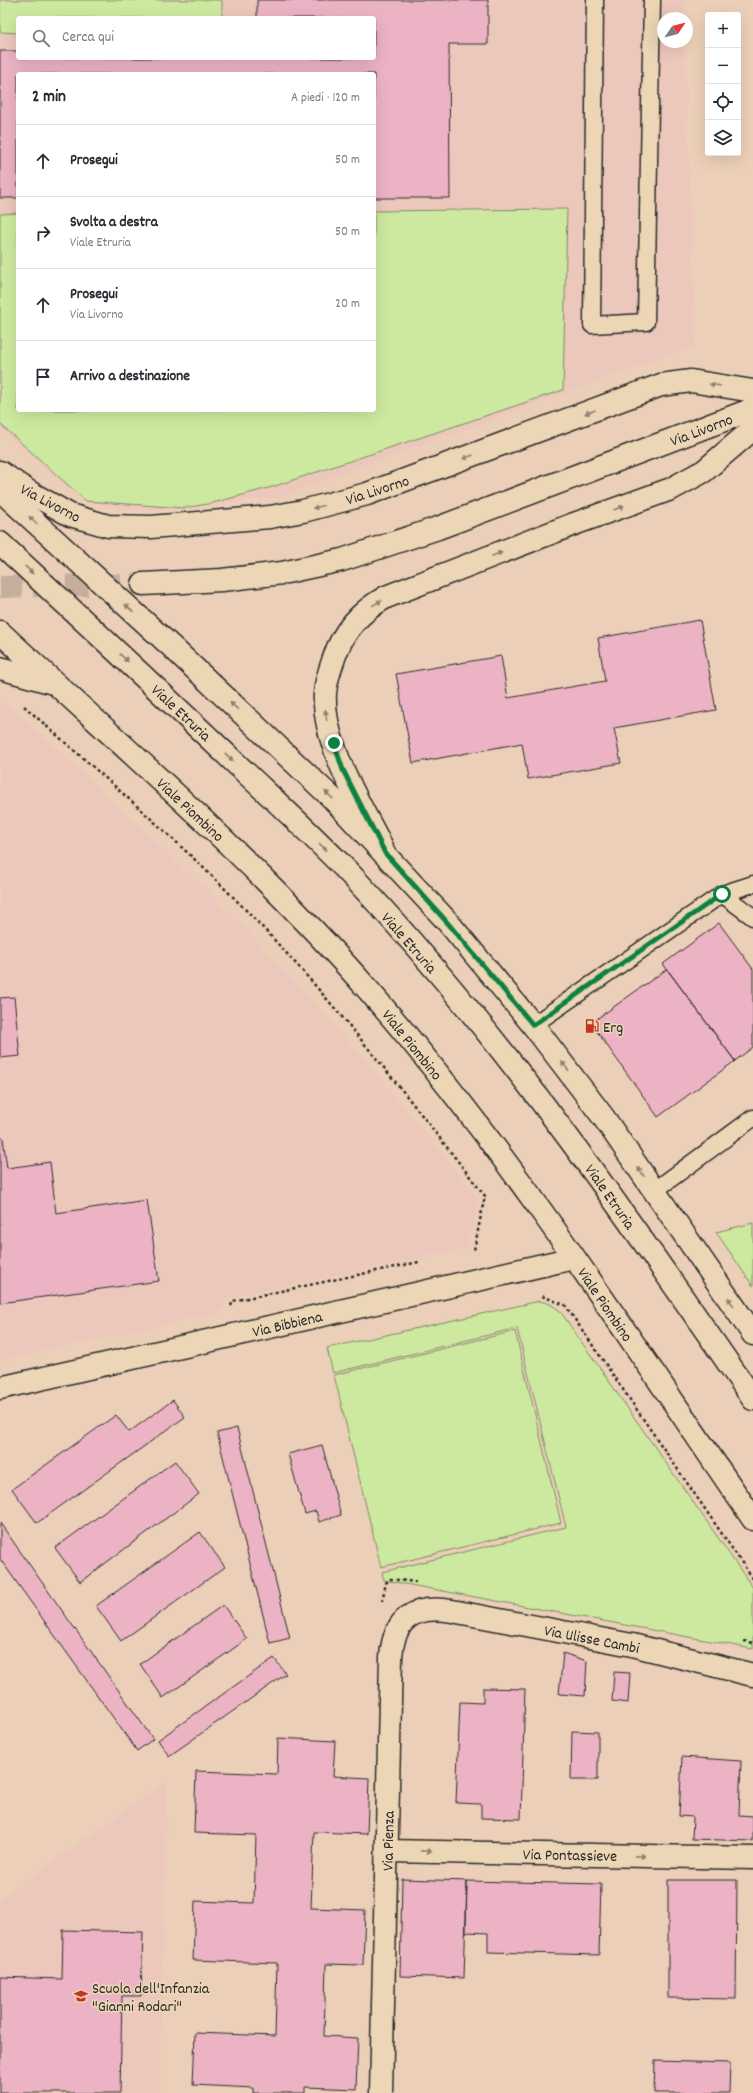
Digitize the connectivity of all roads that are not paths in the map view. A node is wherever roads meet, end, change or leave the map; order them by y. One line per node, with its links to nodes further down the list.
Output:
1 (595, 0): 2 (lane)
2 (652, 0)
3 (753, 391): 6 (street, Via Livorno, one-way to 6)
4 (753, 409): 9 (street, Via Livorno)
5 (753, 429): 13 (street, Via Livorno, one-way to 5)
6 (0, 472)
7 (0, 490): 13 (street, one-way to 7)
8 (0, 544): 23 (street, Viale Etruria, one-way to 23)
9 (143, 584)
10 (0, 632): 12 (street, Viale Piombino)
11 (0, 668): 12 (street)
12 (56, 684): 20 (street, Viale Piombino)
13 (385, 853): 17 (street)
14 (753, 884): 15 (lane)
15 (722, 894): 16 (lane); 17 (lane)
16 (753, 917)
17 (533, 1025): 19 (street, one-way to 17)
18 (753, 1118): 19 (lane)
19 (654, 1190): 21 (street, one-way to 19)
20 (574, 1258): 22 (street, Via Bibbiena); 24 (street, Viale Piombino)
21 (753, 1334)
22 (0, 1388)
23 (753, 1399)
24 (753, 1519)
25 (429, 1608): 26 (street, Via Ulisse Cambi); 27 (street, Via Pienza)
26 (753, 1675)
27 (387, 1850): 28 (street, Via Pontassieve, one-way to 28); 29 (street, Via Pienza)
28 (753, 1858)
29 (381, 2093)

